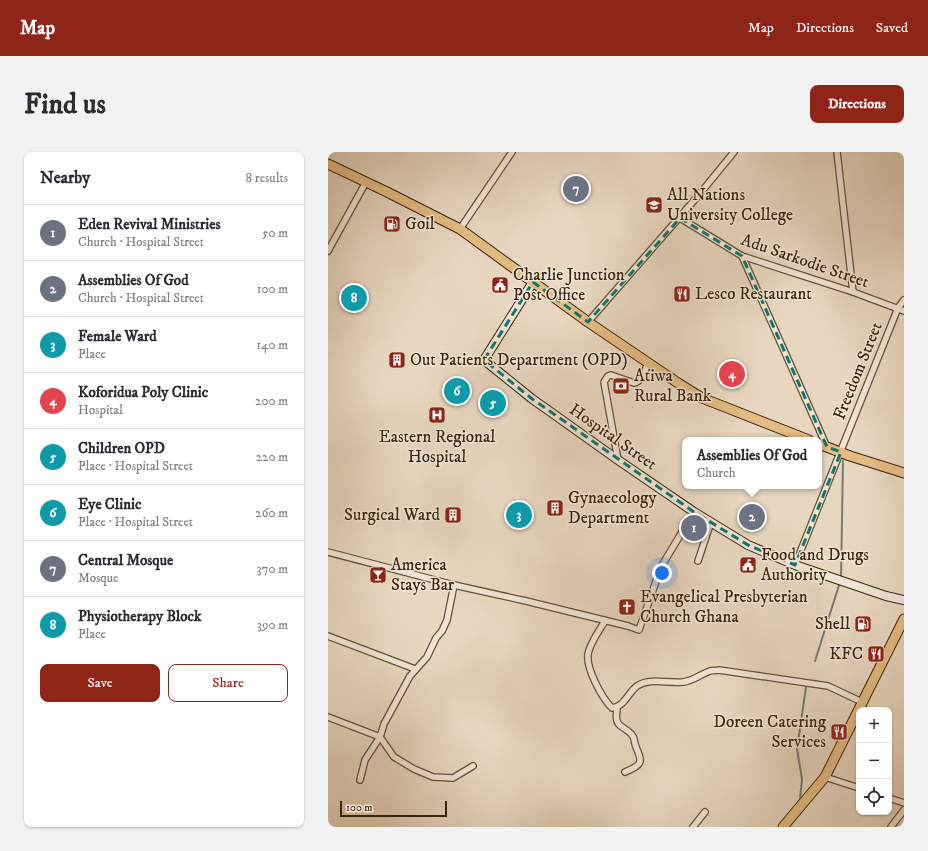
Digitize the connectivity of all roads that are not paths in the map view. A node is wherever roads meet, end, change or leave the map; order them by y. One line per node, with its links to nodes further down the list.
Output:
1 (512, 152): 7 (street)
2 (734, 152): 6 (street)
3 (837, 152): 11 (street)
4 (328, 164): 5 (main road)
5 (366, 182): 7 (main road); 8 (street)
6 (680, 218): 9 (street, Adu Sarkodie Street); 14 (street)
7 (460, 229): 10 (main road)
8 (328, 251)
9 (742, 256): 11 (street, Adu Sarkodie Street); 17 (street)
10 (533, 282): 14 (main road); 20 (street, Hospital Street)
11 (853, 292): 13 (street, Adu Sarkodie Street)
12 (904, 300): 13 (street, Freedom Street)
13 (901, 310): 19 (street, Freedom Street)
14 (588, 322): 15 (main road)
15 (648, 363): 16 (main road); 20 (street)
16 (801, 437)
17 (820, 437)
18 (823, 445): 19 (main road)
19 (841, 452): 21 (main road); 26 (street, Freedom Street)
20 (618, 460): 22 (street, Hospital Street)
21 (904, 473)
22 (694, 512): 23 (street, Hospital Street); 30 (street)
23 (711, 522): 25 (street); 26 (street, Hospital Street)
24 (328, 552): 27 (street)
25 (698, 561)
26 (795, 565): 28 (street, Hospital Street)
27 (454, 585): 30 (street); 32 (street)
28 (904, 600)
29 (904, 619): 33 (main road)
30 (605, 621): 34 (street)
31 (328, 636): 32 (street)
32 (415, 670): 36 (street)
33 (862, 702): 34 (street); 39 (main road)
34 (617, 708): 38 (street)
35 (328, 717): 36 (street)
36 (380, 737): 37 (street); 40 (street)
37 (473, 766)
38 (625, 772)
39 (825, 776): 41 (street); 47 (main road)
40 (360, 780)
41 (856, 787)
42 (892, 799): 43 (street)
43 (904, 803)
44 (904, 810): 48 (street)
45 (705, 812): 46 (street)
46 (693, 827)
47 (783, 827)
48 (891, 827)

